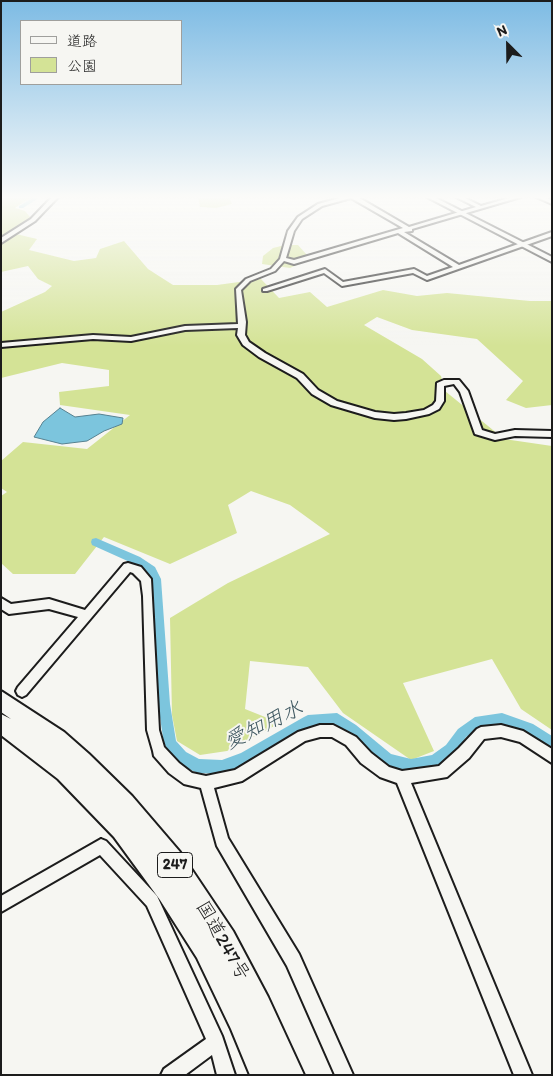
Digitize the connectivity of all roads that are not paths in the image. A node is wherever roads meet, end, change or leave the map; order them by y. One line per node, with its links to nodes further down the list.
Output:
1 (287, 246): 6 (street)
2 (350, 246): 6 (street)
3 (424, 246): 8 (street)
4 (518, 246): 8 (street)
5 (524, 246): 7 (street)
6 (283, 259): 10 (street)
7 (552, 260)
8 (458, 267): 9 (street)
9 (265, 290)
10 (241, 326): 11 (street); 12 (street)
11 (1, 345)
12 (552, 434)
13 (1, 602): 14 (street)
14 (86, 615): 15 (street); 19 (street)
15 (11, 696): 25 (highway, 国道247号 / 247)
16 (1, 724): 24 (highway, 国道247号 / 247)
17 (552, 757): 18 (street)
18 (402, 778): 19 (street); 27 (street)
19 (206, 783): 26 (street)
20 (1, 905): 21 (street)
21 (216, 1042): 22 (street); 23 (street)
22 (170, 1075)
23 (226, 1075)
24 (264, 1075)
25 (290, 1075)
26 (344, 1075)
27 (523, 1075)

